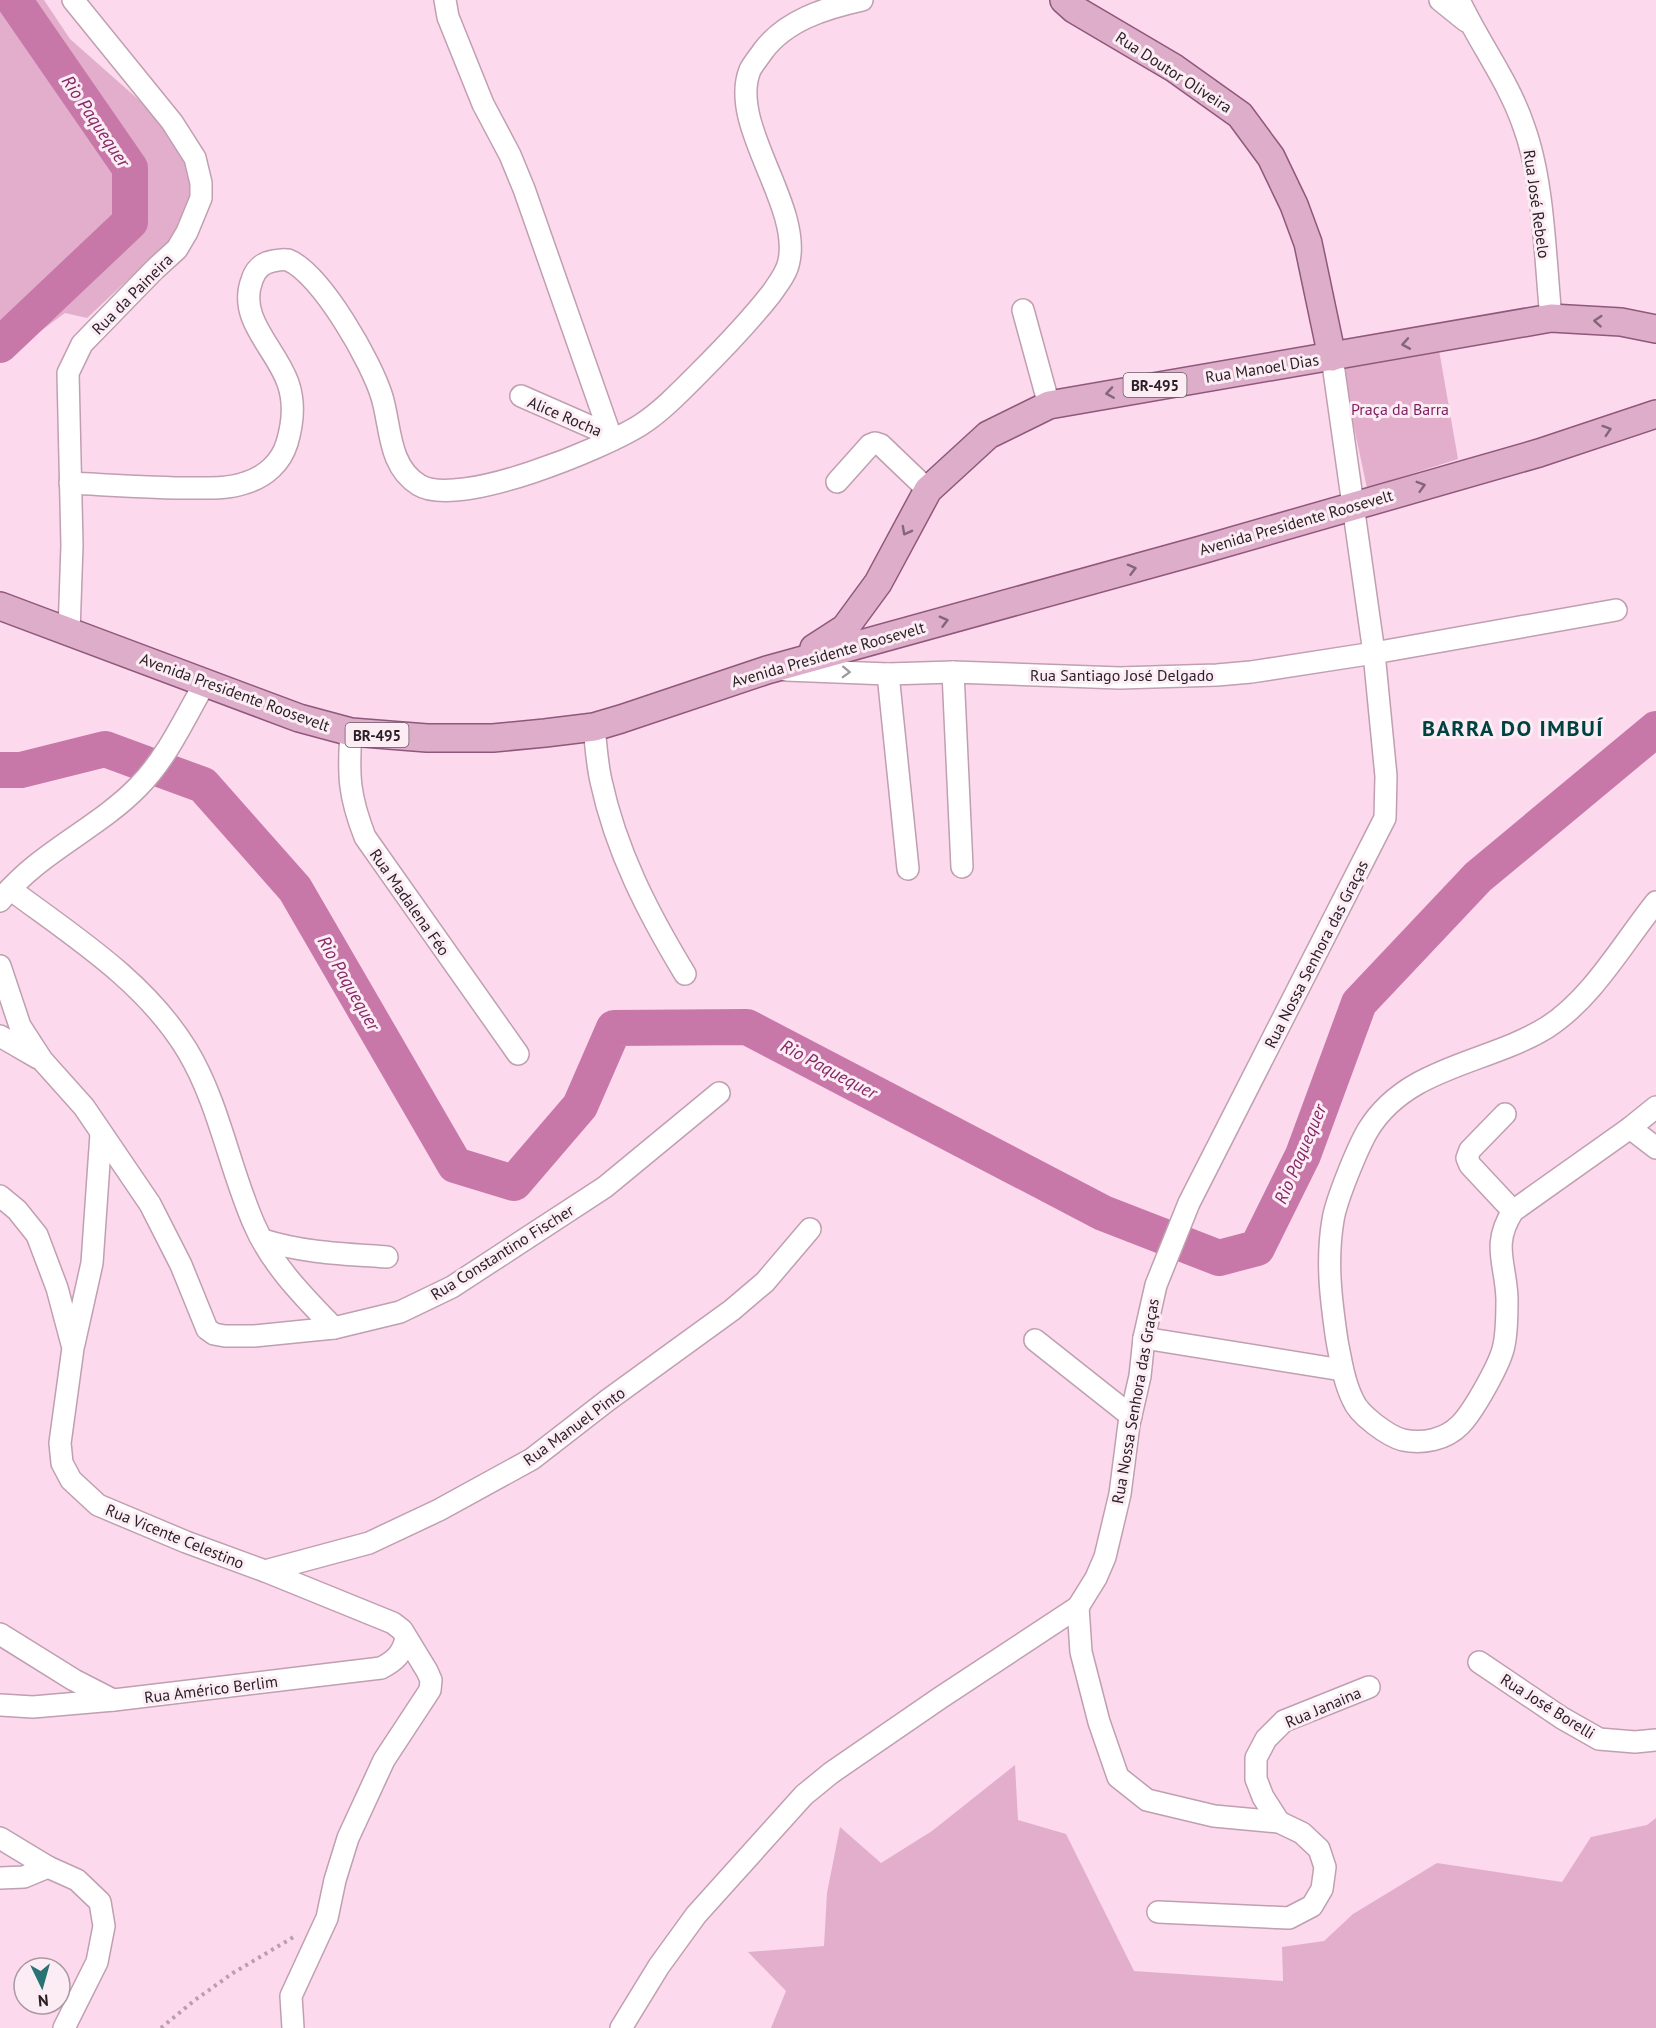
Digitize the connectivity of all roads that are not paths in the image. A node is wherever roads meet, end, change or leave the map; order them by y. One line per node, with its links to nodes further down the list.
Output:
1 (73, 0): 17 (street, Rua da Paineira)
2 (445, 0): 15 (street)
3 (862, 0): 15 (street)
4 (1064, 0): 11 (main road, Rua Doutor Oliveira)
5 (1440, 0): 7 (street)
6 (1459, 0): 7 (street, Rua José Rebelo)
7 (1471, 25): 9 (street, Rua José Rebelo)
8 (1023, 310): 13 (street)
9 (1551, 318): 10 (main road, Rua Manoel Dias / BR-495, one-way to 9); 11 (main road, Rua Manoel Dias / BR-495, one-way to 11)
10 (1656, 329)
11 (1332, 357): 13 (main road, Rua Manoel Dias / BR-495, one-way to 13); 19 (street, Rua Doutor Oliveira)
12 (521, 396): 15 (street, Alice Rocha)
13 (1049, 405): 18 (main road, Rua Manoel Dias / BR-495)
14 (1656, 414): 19 (main road, Avenida Presidente Roosevelt / BR-495, one-way to 14)
15 (611, 437): 17 (street)
16 (837, 482): 18 (street)
17 (70, 483): 24 (street, Rua da Paineira)
18 (928, 490): 20 (main road, Rua Manoel Dias / BR-495, one-way to 20)
19 (1354, 505): 23 (main road, Avenida Presidente Roosevelt / BR-495, one-way to 19); 25 (street, Rua Nossa Senhora das Graças)
20 (878, 583): 23 (main road); 26 (main road, Rua Manoel Dias / BR-495)
21 (0, 606): 24 (main road, Avenida Presidente Roosevelt / BR-495)
22 (1616, 610): 25 (street, Rua Santiago José Delgado)
23 (913, 630): 26 (main road, Avenida Presidente Roosevelt / BR-495)
24 (69, 632): 29 (main road, Avenida Presidente Roosevelt / BR-495)
25 (1374, 653): 27 (street, Rua Santiago José Delgado); 53 (street, Rua Nossa Senhora das Graças)
26 (766, 670): 28 (street, Rua Santiago José Delgado, one-way to 28); 30 (main road, Avenida Presidente Roosevelt / BR-495)
27 (953, 672): 28 (street, Rua Santiago José Delgado); 32 (street)
28 (888, 674): 33 (street)
29 (205, 683): 31 (main road, Avenida Presidente Roosevelt / BR-495); 34 (street)
30 (594, 727): 31 (main road, Avenida Presidente Roosevelt / BR-495); 37 (street)
31 (351, 732): 39 (street, Rua Madalena Féo)
32 (962, 867)
33 (908, 869)
34 (5, 895): 50 (street)
35 (1656, 902): 56 (street)
36 (0, 966): 40 (street, Rua Constantino Fischer)
37 (685, 974)
38 (0, 1036): 40 (street)
39 (518, 1054)
40 (42, 1060): 45 (street, Rua Constantino Fischer)
41 (719, 1093): 52 (street, Rua Constantino Fischer)
42 (1656, 1107): 44 (street)
43 (1505, 1114): 48 (street)
44 (1630, 1128): 46 (street); 48 (street)
45 (101, 1134): 52 (street, Rua Constantino Fischer); 55 (street, Rua Vicente Celestino)
46 (1656, 1148)
47 (0, 1197): 55 (street, Rua Vicente Celestino)
48 (1513, 1212): 56 (street)
49 (810, 1229): 58 (street, Rua Manuel Pinto)
50 (263, 1240): 51 (street); 52 (street)
51 (387, 1257)
52 (334, 1328)
53 (1144, 1338): 56 (street); 57 (street, Rua Nossa Senhora das Graças)
54 (1035, 1340): 57 (street)
55 (74, 1348): 58 (street, Rua Vicente Celestino)
56 (1342, 1370)
57 (1131, 1416): 59 (street, Rua Nossa Senhora das Graças)
58 (265, 1571): 61 (street, Rua Vicente Celestino)
59 (1078, 1607): 67 (street); 74 (street, Rua Nossa Senhora das Graças)
60 (0, 1634): 64 (street)
61 (406, 1639): 64 (street, Rua Américo Berlim); 73 (street, Rua Vicente Celestino)
62 (1479, 1662): 66 (street, Rua José Borelli)
63 (1369, 1687): 67 (street, Rua Janaina)
64 (114, 1700): 65 (street, Rua Américo Berlim)
65 (0, 1705)
66 (1656, 1740)
67 (1279, 1822): 71 (street)
68 (0, 1838): 69 (street)
69 (48, 1867): 70 (street); 72 (street)
70 (0, 1878)
71 (1158, 1912)
72 (64, 2028)
73 (293, 2028)
74 (621, 2028)

